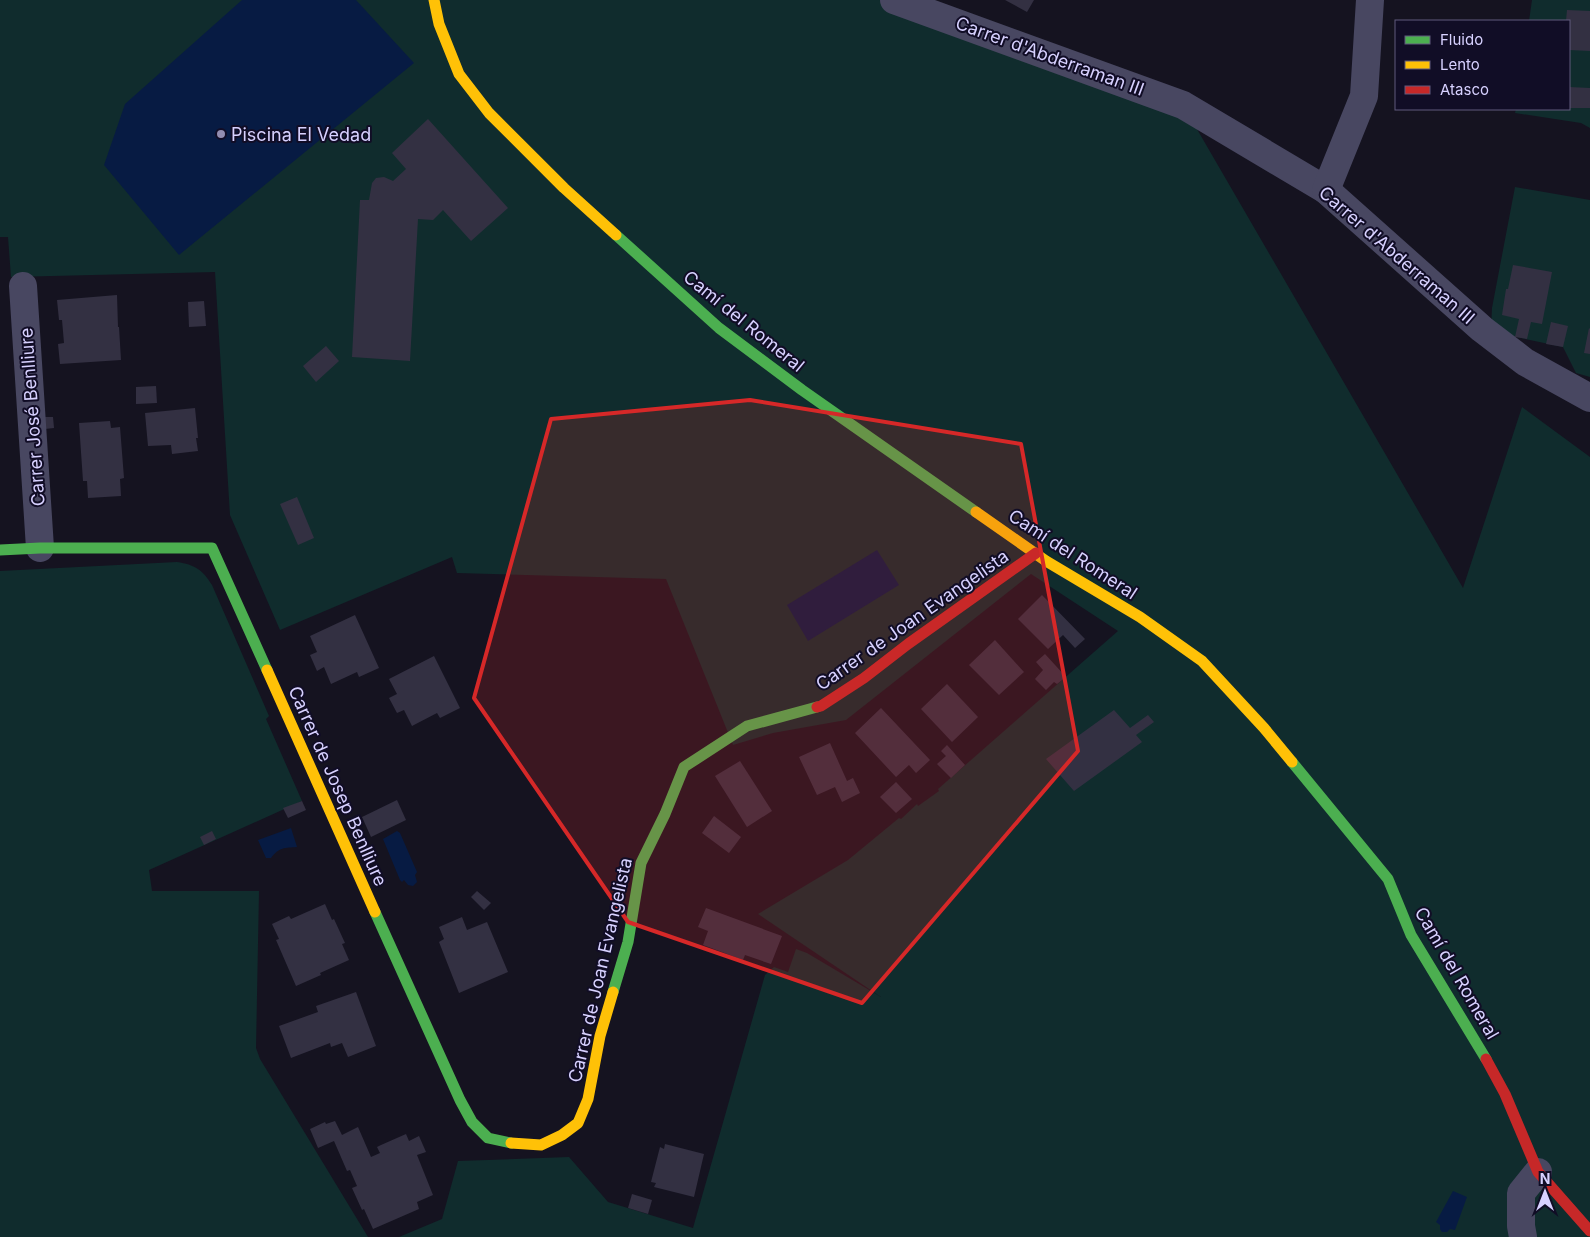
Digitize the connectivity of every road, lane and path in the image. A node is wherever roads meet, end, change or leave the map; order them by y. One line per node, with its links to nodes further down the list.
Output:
1 (434, 0): 9 (street, Camí del Romeral)
2 (894, 0): 4 (street, Carrer d'Abderraman III)
3 (1370, 0): 4 (street)
4 (1326, 190): 6 (street, Carrer d'Abderraman III)
5 (23, 286): 7 (street, Carrer José Benlliure)
6 (1590, 398)
7 (40, 548): 8 (street, Carrer de Josep Benlliure); 10 (street, Carrer de Josep Benlliure)
8 (0, 550)
9 (1036, 554): 10 (street, Carrer de Joan Evangelista); 11 (street, Camí del Romeral)
10 (578, 1123)
11 (1538, 1172): 12 (street, Camí del Romeral); 13 (street)
12 (1590, 1231)
13 (1523, 1237)

